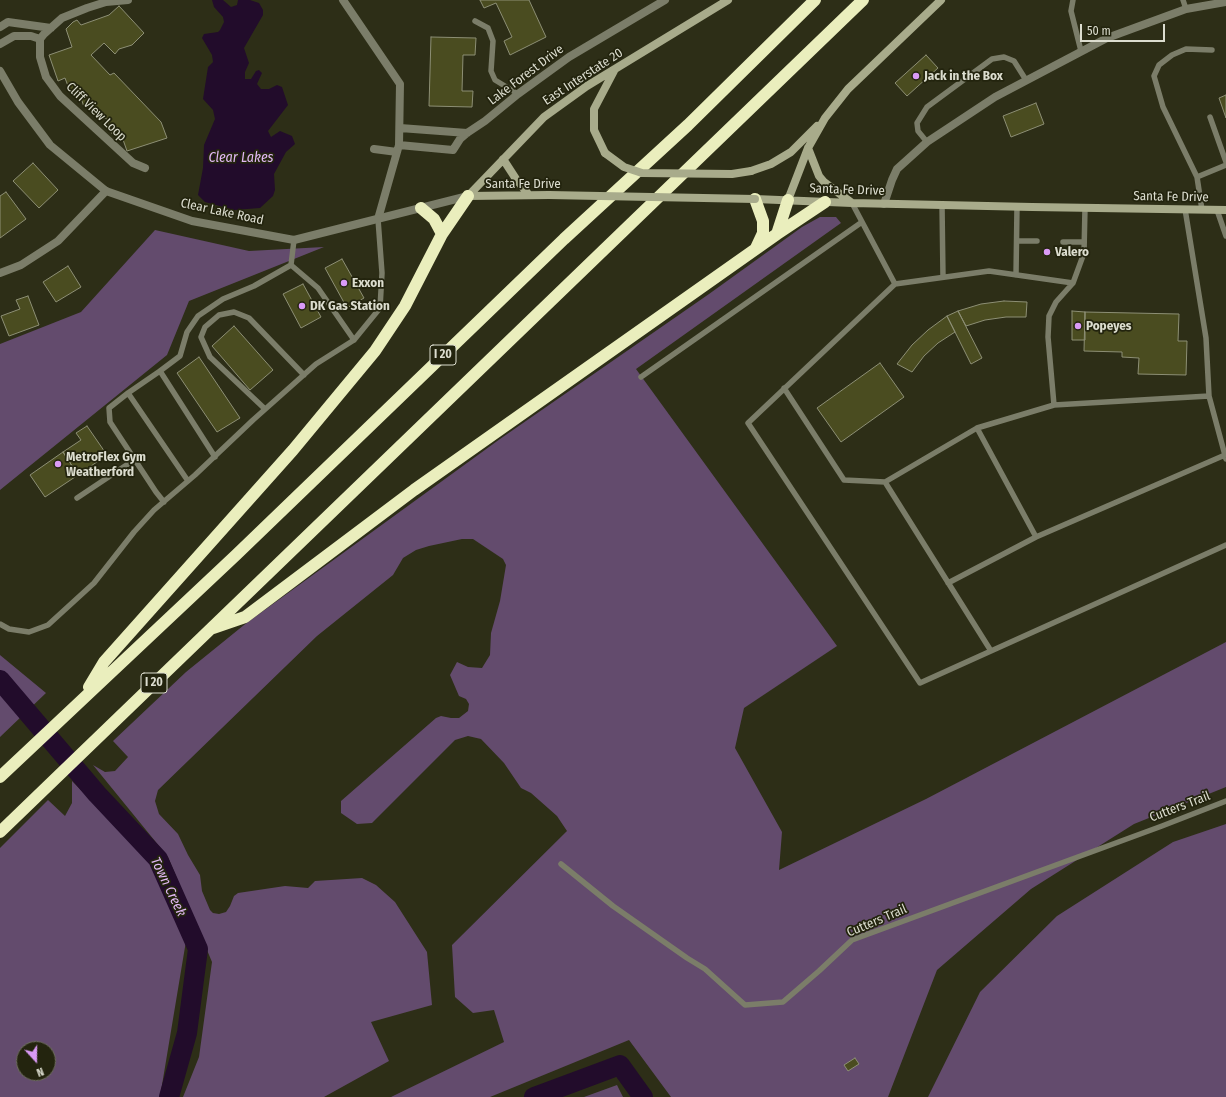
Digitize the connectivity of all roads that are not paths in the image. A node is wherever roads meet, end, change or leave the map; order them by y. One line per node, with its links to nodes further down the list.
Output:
1 (128, 0): 14 (street)
2 (343, 0): 25 (street)
3 (665, 0): 22 (street, Lake Forest Drive)
4 (728, 0): 20 (main road, East Interstate 20)
5 (816, 0): 91 (highway, I 20)
6 (863, 0): 89 (highway, I 20)
7 (941, 0): 24 (main road)
8 (1073, 0): 18 (lane)
9 (1183, 0): 11 (lane)
10 (1226, 2): 11 (street)
11 (1186, 9): 18 (street)
12 (475, 21): 22 (lane)
13 (0, 27): 14 (street)
14 (51, 28): 15 (street)
15 (40, 39): 16 (street); 33 (street, Cliff View Loop)
16 (0, 44)
17 (1212, 50): 34 (lane)
18 (1081, 51): 21 (street)
19 (0, 71): 35 (street, Clear Lake Road)
20 (614, 71): 24 (main road, bridge); 31 (main road, East Interstate 20)
21 (1026, 80): 27 (street); 27 (lane)
22 (518, 94): 26 (street, Lake Forest Drive)
23 (1210, 117): 32 (lane)
24 (825, 118): 29 (main road)
25 (400, 128): 26 (street); 28 (street)
26 (467, 133): 28 (street, Lake Forest Drive)
27 (927, 142): 42 (street)
28 (398, 148): 30 (street); 51 (street)
29 (808, 148): 39 (main road); 41 (main road)
30 (374, 149)
31 (503, 159): 36 (main road); 37 (main road, East Interstate 20)
32 (1226, 163): 34 (lane)
33 (145, 168)
34 (1197, 177): 48 (lane)
35 (106, 191): 56 (street, Clear Lake Road); 63 (street)
36 (529, 195): 37 (main road, Santa Fe Drive); 38 (main road, Santa Fe Drive, bridge)
37 (468, 196): 45 (street, Clear Lake Road); 53 (highway)
38 (755, 199): 39 (main road, Santa Fe Drive); 61 (highway)
39 (788, 200): 40 (main road, Santa Fe Drive); 54 (highway)
40 (825, 202): 41 (main road, Santa Fe Drive); 54 (highway)
41 (852, 203): 42 (main road, Santa Fe Drive); 52 (lane)
42 (884, 204): 43 (main road, Santa Fe Drive)
43 (942, 205): 44 (main road, Santa Fe Drive); 65 (lane)
44 (1017, 207): 46 (main road, Santa Fe Drive); 57 (lane)
45 (421, 208): 51 (street, Clear Lake Road); 53 (highway)
46 (1085, 208): 47 (main road, Santa Fe Drive); 60 (lane)
47 (1185, 209): 48 (main road, Santa Fe Drive); 74 (lane)
48 (1202, 210): 49 (main road, Santa Fe Drive)
49 (1217, 210): 50 (main road, Santa Fe Drive); 55 (lane)
50 (1226, 210)
51 (378, 219): 56 (street, Clear Lake Road); 68 (lane)
52 (862, 222): 67 (lane); 71 (lane)
53 (442, 234): 91 (highway)
54 (777, 234): 61 (highway)
55 (1226, 236)
56 (294, 240): 62 (lane)
57 (1016, 241): 58 (lane); 64 (lane)
58 (1037, 241)
59 (1063, 242): 60 (lane)
60 (1084, 242): 66 (lane)
61 (756, 248): 89 (highway)
62 (291, 265): 68 (lane); 69 (lane)
63 (0, 273)
64 (1016, 275): 65 (lane); 66 (lane)
65 (943, 277): 67 (lane)
66 (1073, 283): 75 (lane)
67 (895, 284): 72 (lane)
68 (354, 340): 70 (lane)
69 (160, 371): 73 (lane); 78 (lane)
70 (304, 375): 76 (lane); 76 (lane)
71 (641, 377)
72 (784, 388): 82 (lane); 90 (lane)
73 (128, 393): 80 (lane); 81 (lane)
74 (1209, 396): 75 (lane); 79 (lane)
75 (1054, 405): 77 (lane)
76 (265, 409): 78 (lane)
77 (977, 428): 82 (lane); 85 (lane)
78 (215, 456): 81 (lane)
79 (1226, 457): 85 (lane)
80 (134, 460): 83 (lane); 84 (lane)
81 (188, 481): 84 (lane)
82 (884, 482): 87 (lane)
83 (77, 498)
84 (164, 502): 88 (lane)
85 (1036, 537): 87 (lane)
86 (1226, 545): 90 (lane)
87 (948, 582): 90 (lane)
88 (0, 624)
89 (209, 630): 94 (highway, I 20)
90 (991, 651)
91 (82, 700): 92 (highway, I 20)
92 (0, 777)
93 (1226, 801): 95 (lane, Cutters Trail)
94 (0, 832)
95 (561, 864)

